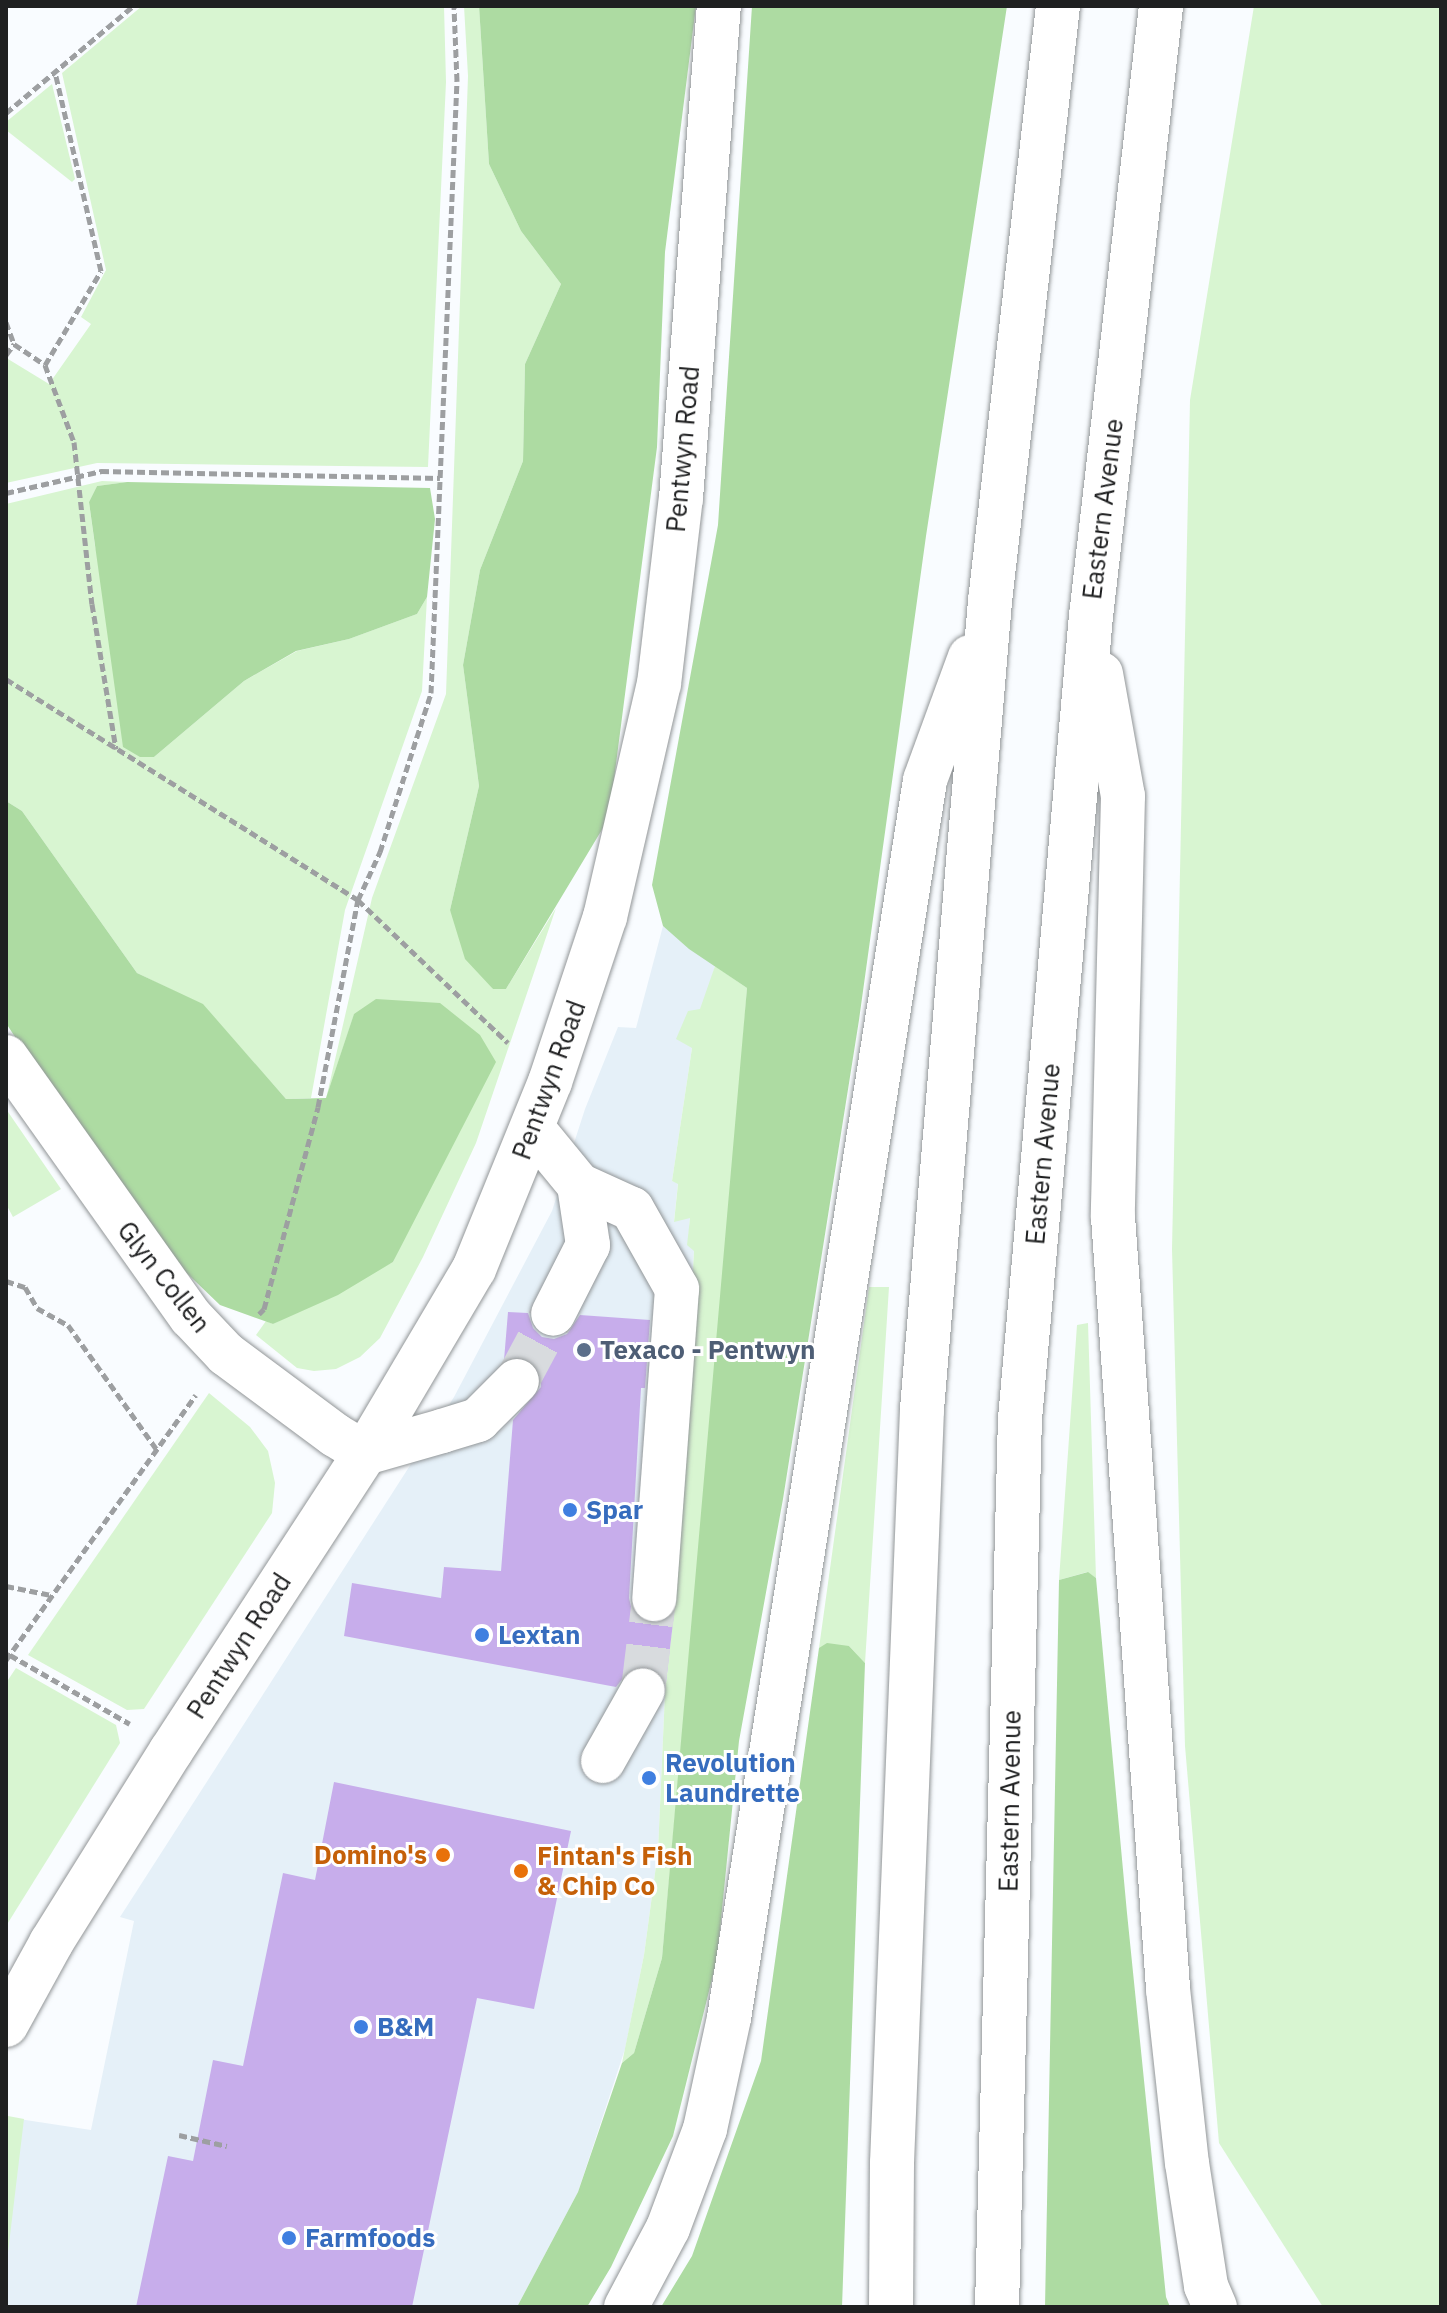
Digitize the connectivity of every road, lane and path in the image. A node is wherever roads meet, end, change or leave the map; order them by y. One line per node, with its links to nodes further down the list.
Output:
1 (133, 6): 6 (path)
2 (454, 6): 13 (path)
3 (719, 6): 22 (main road, Pentwyn Road)
4 (1058, 6): 15 (main road)
5 (1161, 6): 16 (main road, Eastern Avenue)
6 (55, 71): 7 (path); 11 (path)
7 (6, 113)
8 (6, 322): 9 (path)
9 (14, 344): 10 (path); 11 (path)
10 (6, 355)
11 (45, 365): 12 (path)
12 (79, 476): 13 (path); 14 (path); 18 (path)
13 (440, 478): 19 (path)
14 (6, 493)
15 (990, 601): 41 (main road); 42 (main road)
16 (1091, 616): 43 (main road, Eastern Avenue); 44 (main road)
17 (6, 679): 18 (path)
18 (116, 750): 19 (path)
19 (358, 900): 20 (path); 25 (path)
20 (518, 1053)
21 (6, 1057): 27 (main road, Glyn Collen)
22 (533, 1129): 23 (main road); 30 (main road, Pentwyn Road)
23 (579, 1185): 26 (main road); 33 (main road)
24 (6, 1281): 29 (path)
25 (264, 1309)
26 (553, 1314)
27 (226, 1354): 29 (path); 30 (main road, Glyn Collen)
28 (517, 1381): 30 (main road)
29 (158, 1451): 32 (path)
30 (365, 1453): 38 (main road, Pentwyn Road)
31 (6, 1586): 32 (path)
32 (51, 1595): 34 (path)
33 (654, 1599)
34 (8, 1658): 36 (path)
35 (643, 1690): 37 (main road)
36 (138, 1729)
37 (603, 1761)
38 (6, 2025)
39 (179, 2135): 40 (path)
40 (227, 2146)
41 (626, 2307)
42 (891, 2307)
43 (997, 2307)
44 (1215, 2307)

